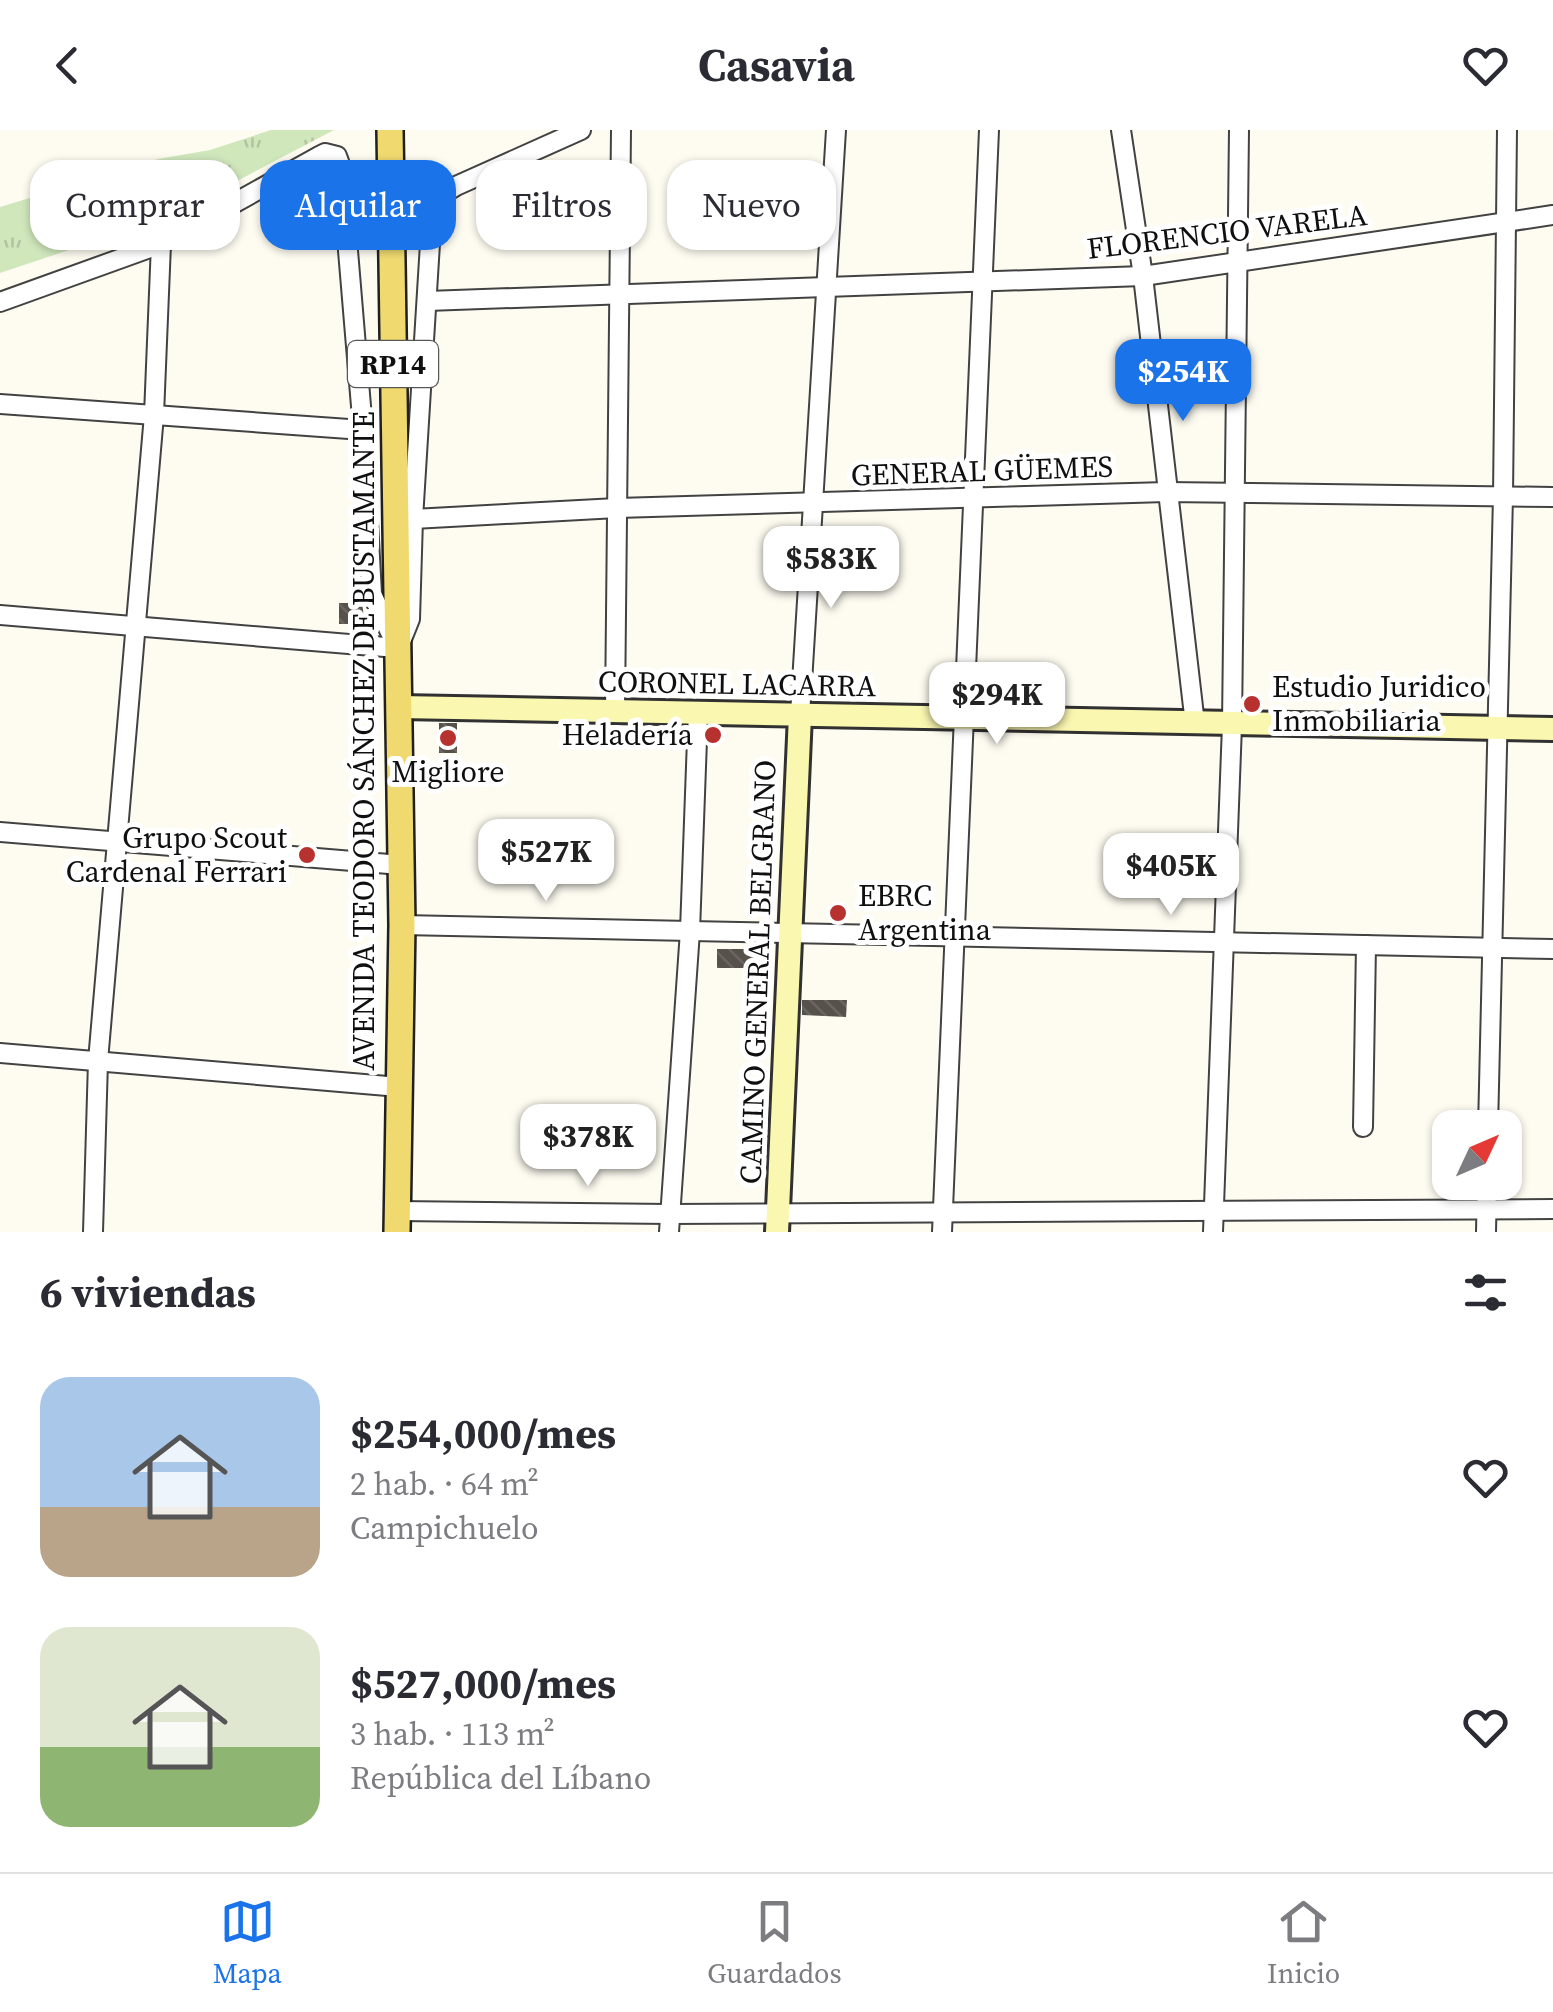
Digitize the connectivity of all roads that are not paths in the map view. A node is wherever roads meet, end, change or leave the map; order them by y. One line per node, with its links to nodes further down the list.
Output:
1 (390, 130): 34 (main road, AVENIDA TEODORO SÁNCHEZ DE BUSTAMANTE / RP14)
2 (582, 130): 19 (street)
3 (621, 130): 18 (street)
4 (836, 130): 17 (street)
5 (990, 130): 16 (street)
6 (1121, 130): 15 (street)
7 (1239, 130): 14 (street)
8 (1507, 130): 11 (street)
9 (240, 200): 23 (street)
10 (1553, 215): 11 (street, FLORENCIO VARELA)
11 (1507, 222): 14 (street, FLORENCIO VARELA); 26 (street)
12 (144, 250): 20 (street)
13 (161, 250): 22 (street)
14 (1239, 262): 15 (street, FLORENCIO VARELA); 25 (street)
15 (1142, 276): 16 (street, FLORENCIO VARELA); 24 (street)
16 (982, 284): 17 (street, FLORENCIO VARELA); 28 (street)
17 (828, 288): 18 (street, FLORENCIO VARELA); 29 (street)
18 (619, 296): 19 (street, FLORENCIO VARELA); 30 (street)
19 (427, 300): 31 (street)
20 (0, 302)
21 (0, 404): 22 (street)
22 (154, 415): 23 (street); 33 (street)
23 (363, 430): 34 (street)
24 (1166, 492): 25 (street, GENERAL GÜEMES); 28 (street, GENERAL GÜEMES); 40 (street)
25 (1233, 495): 26 (street, GENERAL GÜEMES); 41 (street)
26 (1503, 496): 27 (street, GENERAL GÜEMES); 42 (street)
27 (1553, 497)
28 (973, 498): 29 (street, GENERAL GÜEMES); 39 (street)
29 (815, 504): 30 (street, GENERAL GÜEMES); 38 (street)
30 (617, 508): 31 (street, GENERAL GÜEMES); 36 (street)
31 (413, 520): 34 (street)
32 (0, 615): 33 (street)
33 (133, 626): 34 (street); 45 (street)
34 (397, 648): 35 (main road, AVENIDA TEODORO SÁNCHEZ DE BUSTAMANTE / RP14)
35 (399, 708): 36 (street, CORONEL LACARRA); 46 (main road, AVENIDA TEODORO SÁNCHEZ DE BUSTAMANTE / RP14)
36 (615, 711): 37 (street, CORONEL LACARRA)
37 (698, 712): 38 (street, CORONEL LACARRA); 48 (street)
38 (800, 715): 39 (street, CORONEL LACARRA); 49 (street, CAMINO GENERAL BELGRANO)
39 (966, 720): 40 (street, CORONEL LACARRA); 50 (street)
40 (1195, 724): 41 (street, CORONEL LACARRA)
41 (1232, 726): 42 (street, CORONEL LACARRA); 51 (street)
42 (1498, 728): 43 (street, CORONEL LACARRA); 53 (street)
43 (1553, 730)
44 (0, 832): 45 (street)
45 (116, 842): 46 (street); 56 (street)
46 (401, 865): 47 (main road, AVENIDA TEODORO SÁNCHEZ DE BUSTAMANTE / RP14)
47 (402, 926): 48 (street); 57 (main road, AVENIDA TEODORO SÁNCHEZ DE BUSTAMANTE / RP14)
48 (690, 931): 49 (street); 66 (street)
49 (788, 932): 50 (street); 67 (street, CAMINO GENERAL BELGRANO)
50 (956, 939): 51 (street); 64 (street)
51 (1224, 942): 52 (street); 62 (street)
52 (1366, 946): 53 (street); 59 (street)
53 (1492, 948): 54 (street); 58 (street)
54 (1553, 950)
55 (0, 1053): 56 (street)
56 (98, 1061): 57 (street); 68 (street)
57 (399, 1086): 65 (main road, AVENIDA TEODORO SÁNCHEZ DE BUSTAMANTE / RP14)
58 (1488, 1110)
59 (1363, 1127)
60 (1486, 1200): 61 (street)
61 (1486, 1209): 62 (street); 63 (street); 71 (street)
62 (1214, 1210): 64 (street); 70 (street)
63 (1553, 1210)
64 (943, 1212): 67 (street); 69 (street)
65 (397, 1221): 66 (street)
66 (670, 1223): 67 (street)
67 (778, 1223)
68 (93, 1232)
69 (942, 1232)
70 (1213, 1232)
71 (1486, 1232)

